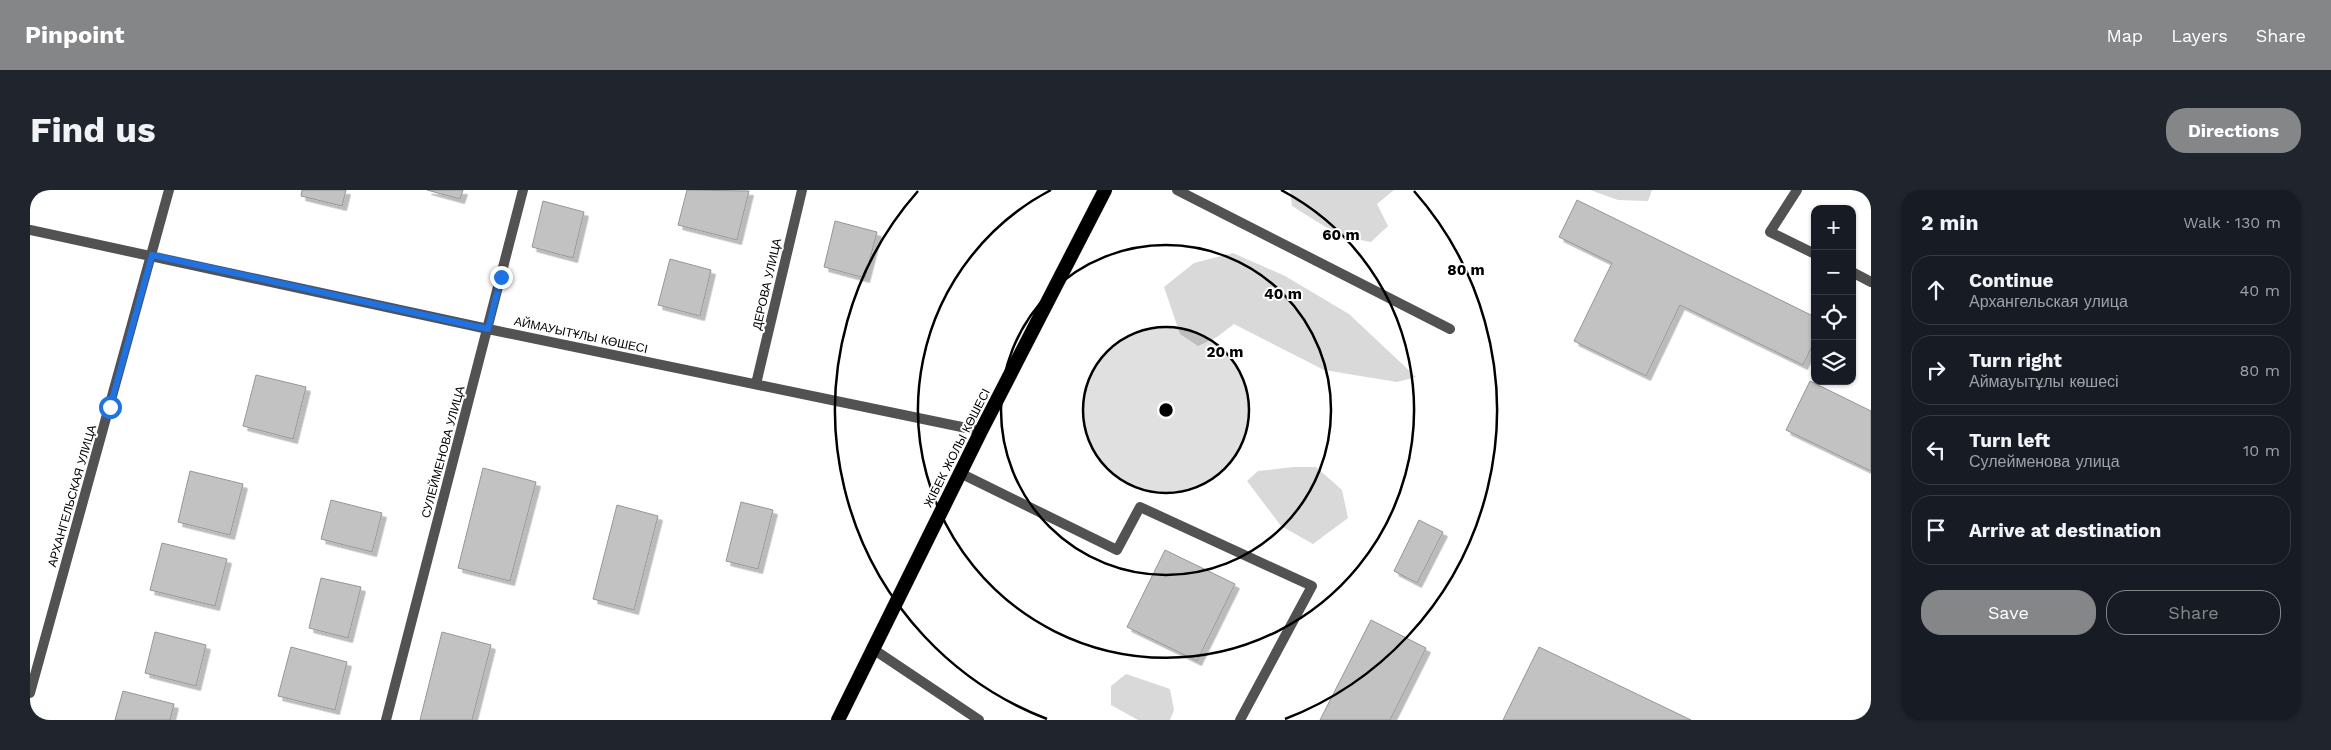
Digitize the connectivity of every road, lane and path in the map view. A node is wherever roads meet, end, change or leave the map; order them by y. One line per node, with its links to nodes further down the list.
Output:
1 (169, 190): 9 (street, АРХАНГЕЛЬСКАЯ УЛИЦА)
2 (523, 190): 12 (street, СУЛЕЙМЕНОВА УЛИЦА)
3 (802, 190): 14 (street, ДЕРОВА УЛИЦА)
4 (1106, 190): 15 (highway, ЖІБЕК ЖОЛЫ КӨШЕСІ)
5 (1177, 190): 13 (street)
6 (1797, 190): 8 (street)
7 (30, 230): 9 (street, АЙМАУЫТҰЛЫ КӨШЕСІ)
8 (1811, 252)
9 (152, 255): 12 (street, АЙМАУЫТҰЛЫ КӨШЕСІ); 18 (street, АРХАНГЕЛЬСКАЯ УЛИЦА)
10 (1856, 274): 11 (street)
11 (1871, 282)
12 (488, 329): 14 (street, АЙМАУЫТҰЛЫ КӨШЕСІ); 19 (street, СУЛЕЙМЕНОВА УЛИЦА)
13 (1450, 329)
14 (756, 384): 15 (street, АЙМАУЫТҰЛЫ КӨШЕСІ)
15 (981, 431): 16 (highway, ЖІБЕК ЖОЛЫ КӨШЕСІ)
16 (960, 473): 17 (highway, ЖІБЕК ЖОЛЫ КӨШЕСІ); 22 (street)
17 (873, 649): 20 (highway, ЖІБЕК ЖОЛЫ КӨШЕСІ); 21 (street)
18 (30, 692)
19 (386, 720)
20 (838, 720)
21 (979, 720)
22 (1240, 720)

